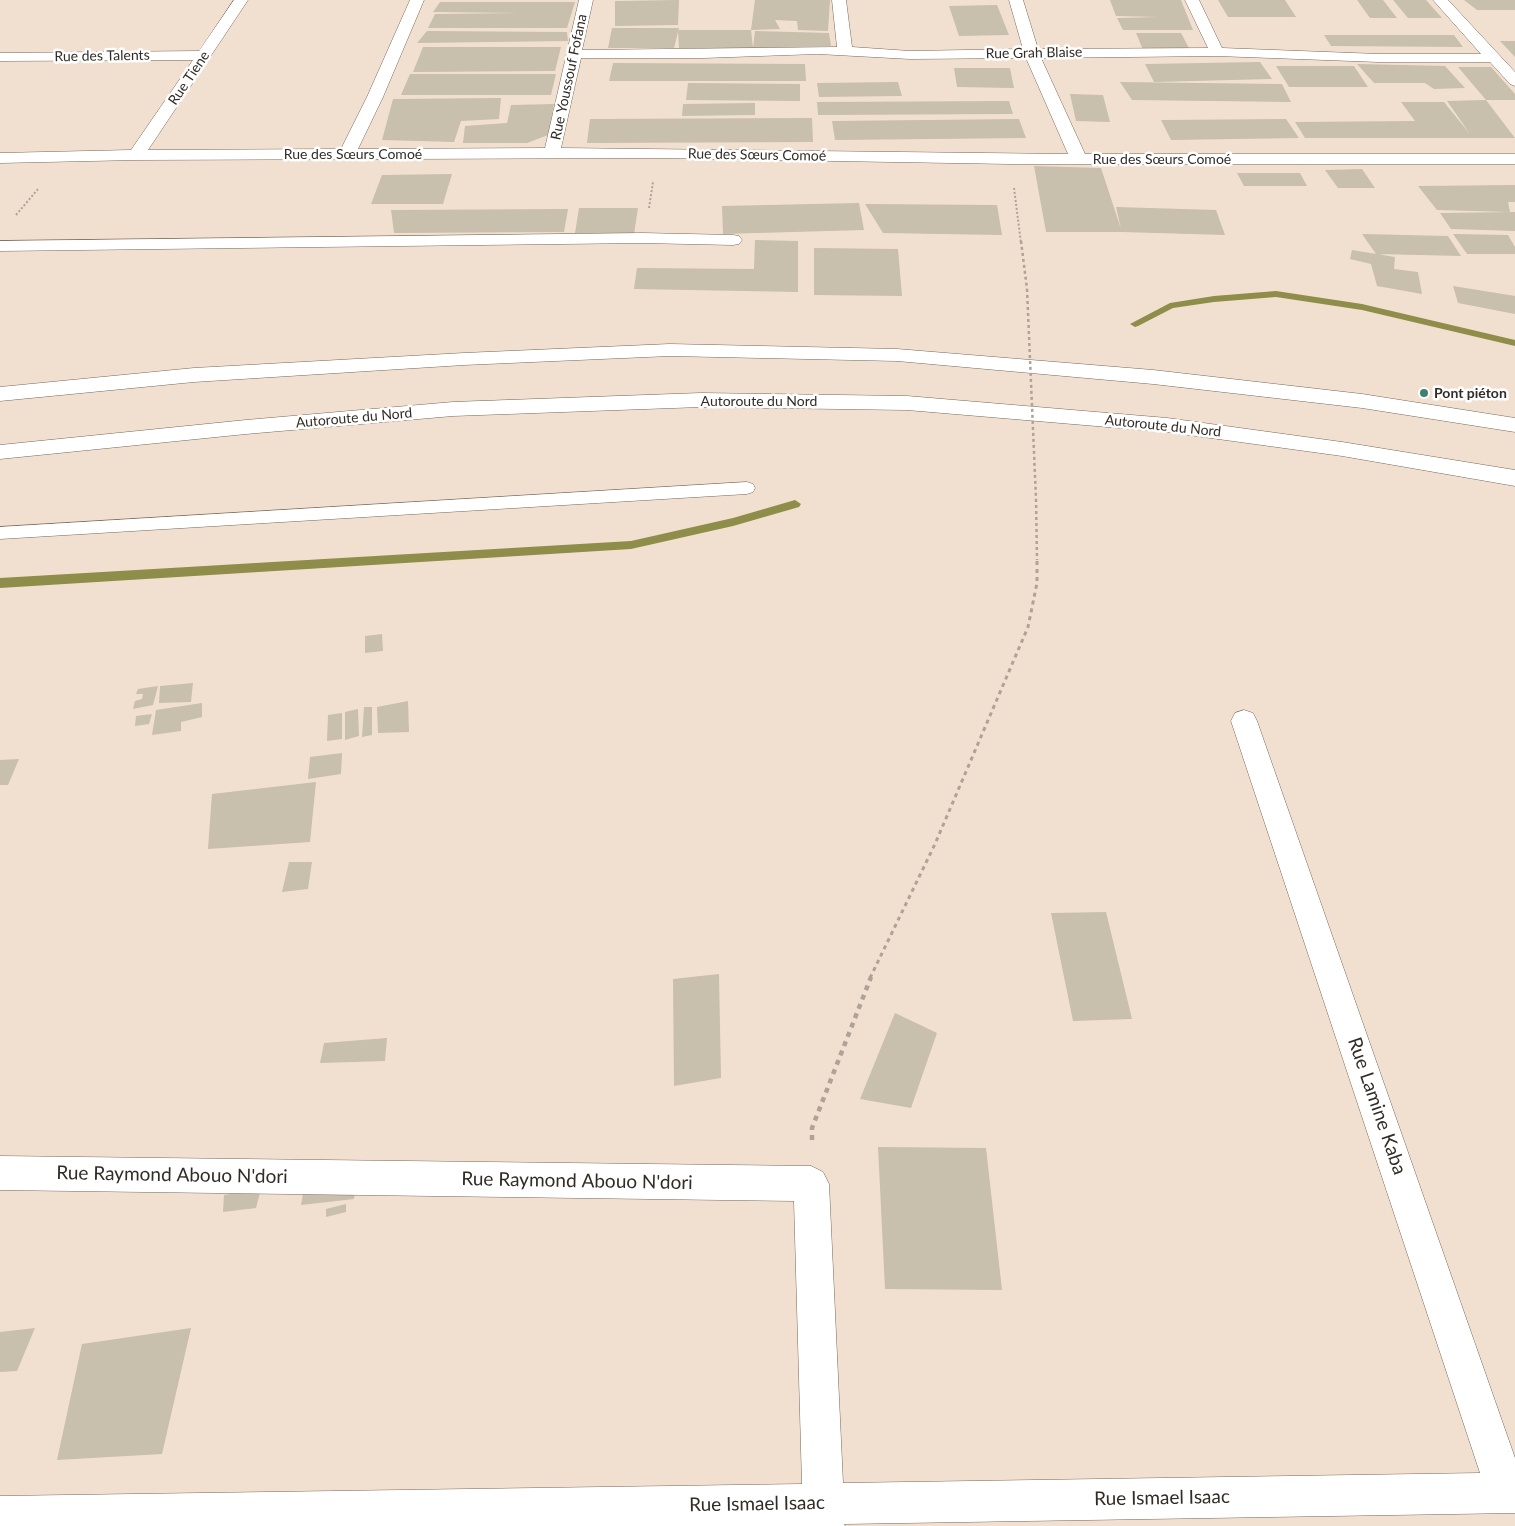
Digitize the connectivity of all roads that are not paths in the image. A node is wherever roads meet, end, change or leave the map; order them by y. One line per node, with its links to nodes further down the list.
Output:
1 (241, 0): 12 (main road, Rue Tiene)
2 (417, 0): 16 (main road)
3 (586, 0): 10 (main road, Rue Youssouf Fofana)
4 (839, 0): 8 (main road)
5 (1016, 0): 11 (main road)
6 (1192, 0): 9 (main road)
7 (1440, 0): 14 (main road)
8 (844, 51): 10 (main road, Rue Grah Blaise); 11 (main road, Rue Grah Blaise)
9 (1217, 52): 11 (main road, Rue Grah Blaise); 14 (main road, Rue Grah Blaise)
10 (574, 54): 17 (main road, Rue Youssouf Fofana)
11 (1032, 54): 20 (main road)
12 (204, 55): 13 (main road, Rue des Talents); 18 (main road, Rue Tiene)
13 (0, 57)
14 (1493, 58): 15 (main road)
15 (1515, 81)
16 (347, 154): 17 (main road, Rue des Sœurs Comoé); 18 (main road, Rue des Sœurs Comoé)
17 (552, 154): 20 (main road, Rue des Sœurs Comoé)
18 (136, 155): 19 (main road, Rue des Sœurs Comoé)
19 (0, 158)
20 (1079, 159): 21 (main road, Rue des Sœurs Comoé)
21 (1515, 159)
22 (733, 240): 23 (main road)
23 (0, 246)
24 (0, 394): 25 (main road)
25 (1515, 425)
26 (0, 452): 27 (main road, Autoroute du Nord)
27 (1515, 478)
28 (747, 488): 29 (lane)
29 (0, 533)
30 (1244, 721): 32 (main road, Rue Lamine Kaba)
31 (0, 1173): 33 (main road, Rue Raymond Abouo N'dori)
32 (1511, 1493): 33 (main road, Rue Ismael Isaac)
33 (824, 1515): 34 (main road, Rue Ismael Isaac)
34 (0, 1517)

